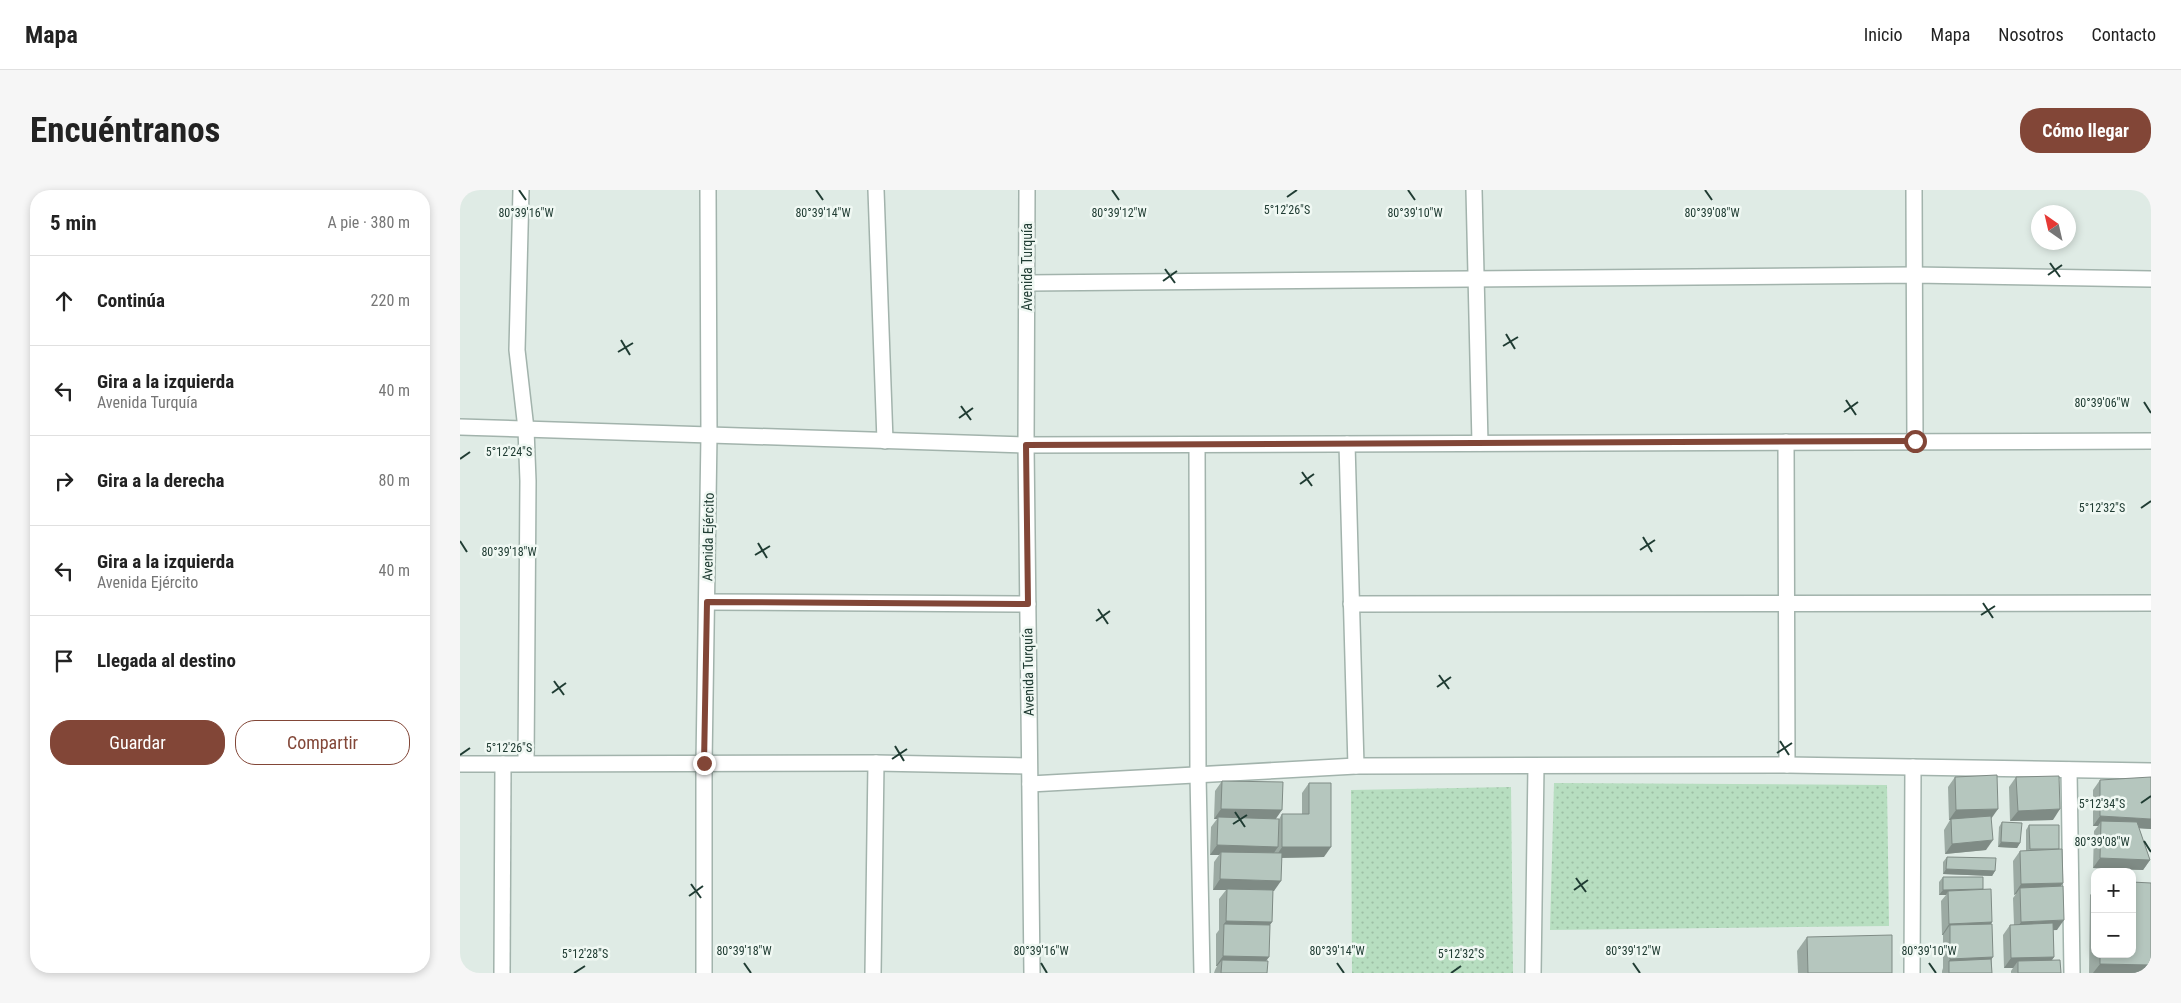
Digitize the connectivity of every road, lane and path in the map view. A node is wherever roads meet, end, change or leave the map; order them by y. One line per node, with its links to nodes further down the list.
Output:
1 (521, 190): 12 (street)
2 (708, 190): 13 (street, Avenida Ejército)
3 (876, 190): 15 (street)
4 (1027, 190): 10 (street, Avenida Turquía)
5 (1474, 190): 8 (street)
6 (1914, 190): 7 (street)
7 (1914, 275): 8 (street); 9 (street); 16 (street)
8 (1476, 279): 10 (street); 18 (street)
9 (2151, 279)
10 (1027, 283): 20 (street, Avenida Turquía)
11 (460, 427): 12 (street)
12 (526, 429): 13 (street); 31 (street)
13 (710, 435): 15 (street); 22 (street, Avenida Ejército)
14 (2151, 440): 16 (street)
15 (885, 441): 20 (street)
16 (1915, 441): 17 (street)
17 (1786, 442): 18 (street); 23 (street)
18 (1480, 443): 19 (street)
19 (1347, 444): 21 (street); 26 (street)
20 (1026, 445): 21 (street); 25 (street, Avenida Turquía)
21 (1197, 445): 39 (street)
22 (707, 602): 25 (street); 27 (street, Avenida Ejército)
23 (1786, 603): 24 (street); 26 (street); 32 (street)
24 (2151, 603)
25 (1028, 604): 33 (street, Avenida Turquía)
26 (1351, 604): 34 (street)
27 (704, 763): 28 (street); 31 (street); 42 (street, Avenida Ejército)
28 (876, 763): 33 (street); 43 (street)
29 (460, 764): 30 (street)
30 (503, 764): 31 (street); 41 (street)
31 (526, 764)
32 (1787, 765): 35 (street); 36 (street)
33 (1029, 766): 40 (street, Avenida Turquía)
34 (1356, 766): 35 (street); 39 (street)
35 (1536, 766): 46 (street)
36 (1913, 767): 37 (street); 47 (street)
37 (2070, 770): 38 (street); 48 (street)
38 (2151, 771)
39 (1198, 775): 40 (street); 45 (street)
40 (1030, 784): 44 (street, Avenida Turquía)
41 (502, 973)
42 (704, 973)
43 (873, 973)
44 (1032, 973)
45 (1202, 973)
46 (1534, 973)
47 (1912, 973)
48 (2072, 973)

